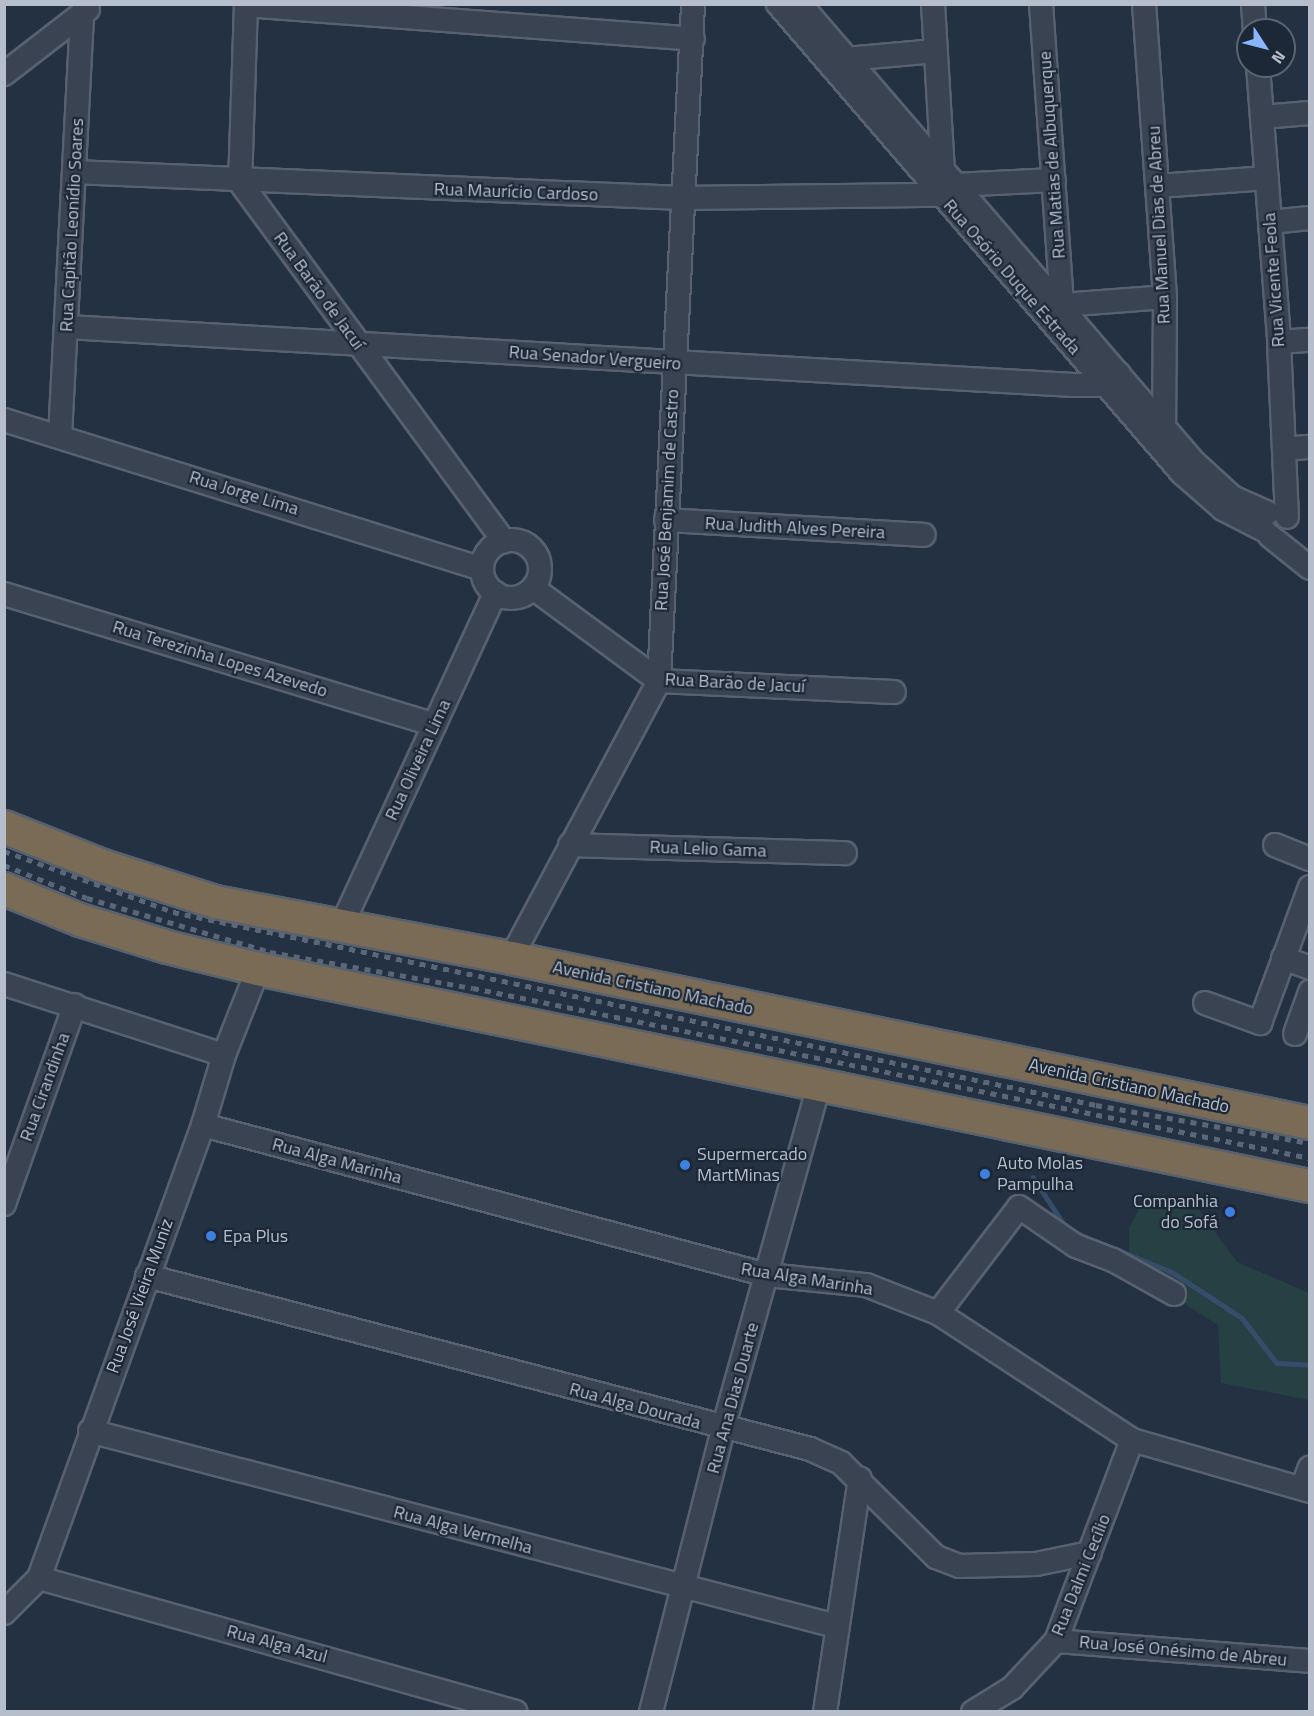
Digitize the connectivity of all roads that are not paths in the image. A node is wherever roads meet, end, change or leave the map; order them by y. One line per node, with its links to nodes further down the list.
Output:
1 (693, 4): 11 (street, Rua José Benjamim de Castro)
2 (778, 4): 10 (street, Rua Osório Duque Estrada)
3 (800, 4): 10 (street, Rua Osório Duque Estrada)
4 (821, 4): 10 (street)
5 (933, 4): 12 (street)
6 (1041, 4): 20 (street, Rua Matias de Albuquerque)
7 (1144, 4): 23 (street, Rua Manuel Dias de Abreu)
8 (246, 5): 11 (street); 21 (street)
9 (87, 9): 14 (street); 18 (street, Rua Capitão Leonídio Soares)
10 (817, 37): 13 (street, Rua Osório Duque Estrada)
11 (693, 39): 24 (street, Rua José Benjamim de Castro)
12 (936, 51): 13 (street); 22 (street)
13 (840, 64): 22 (street, Rua Osório Duque Estrada)
14 (4, 74)
15 (1259, 78): 17 (street, Rua Vicente Feola)
16 (1310, 113): 17 (street)
17 (1262, 117): 19 (street, Rua Vicente Feola)
18 (74, 172): 21 (street, Rua Maurício Cardoso); 29 (street, Rua Capitão Leonídio Soares)
19 (1267, 178): 23 (street); 26 (street, Rua Vicente Feola)
20 (1054, 180): 22 (street, Rua Maurício Cardoso); 28 (street, Rua Matias de Albuquerque)
21 (240, 182): 24 (street, Rua Maurício Cardoso); 31 (street, Rua Barão de Jacuí)
22 (948, 184): 24 (street, Rua Maurício Cardoso); 28 (street, Rua Osório Duque Estrada)
23 (1158, 186): 27 (street, Rua Manuel Dias de Abreu)
24 (682, 198): 33 (street, Rua José Benjamim de Castro)
25 (1310, 218): 26 (street)
26 (1270, 222): 32 (street, Rua Vicente Feola)
27 (1165, 297): 28 (street); 37 (street, Rua Manuel Dias de Abreu)
28 (1055, 311): 34 (street, Rua Osório Duque Estrada)
29 (67, 327): 31 (street, Rua Senador Vergueiro); 36 (street, Rua Capitão Leonídio Soares)
30 (1310, 340): 32 (street)
31 (355, 342): 33 (street, Rua Senador Vergueiro); 43 (street, Rua Barão de Jacuí)
32 (1279, 342): 39 (street, Rua Vicente Feola)
33 (673, 364): 34 (street, Rua Senador Vergueiro); 40 (street, Rua José Benjamim de Castro)
34 (1112, 379): 37 (street, Rua Osório Duque Estrada)
35 (4, 420): 36 (street, Rua Jorge Lima)
36 (60, 436): 45 (street, Rua Jorge Lima)
37 (1161, 436): 41 (street, Rua Osório Duque Estrada)
38 (1310, 447): 39 (street)
39 (1285, 448): 41 (street, Rua Vicente Feola)
40 (666, 520): 42 (street, Rua Judith Alves Pereira); 49 (street, Rua José Benjamim de Castro)
41 (1282, 532): 44 (street, Rua Osório Duque Estrada)
42 (924, 535)
43 (504, 541): 45 (street); 46 (street)
44 (1310, 568)
45 (483, 569): 47 (street)
46 (533, 588): 47 (street); 49 (street, Rua Barão de Jacuí)
47 (495, 593): 51 (street, Rua Oliveira Lima)
48 (4, 594): 51 (street, Rua Terezinha Lopes Azevedo)
49 (659, 681): 50 (street, Rua Barão de Jacuí); 53 (street, Rua José Benjamim de Castro)
50 (894, 692)
51 (435, 725): 59 (street, Rua Oliveira Lima)
52 (4, 826): 59 (highway, Avenida Cristiano Machado)
53 (570, 845): 55 (street, Rua Lelio Gama); 60 (street, Rua José Benjamim de Castro)
54 (1275, 845): 56 (street)
55 (845, 853)
56 (1310, 859)
57 (1310, 887): 61 (street)
58 (4, 890): 63 (highway)
59 (341, 927): 60 (highway, Avenida Cristiano Machado)
60 (511, 958): 71 (highway, Avenida Cristiano Machado)
61 (1283, 958): 62 (street); 66 (street)
62 (1310, 968)
63 (258, 969): 69 (street, Rua José Vieira Muniz); 70 (highway)
64 (4, 984): 67 (street)
65 (1310, 992): 68 (street)
66 (1205, 1003)
67 (75, 1005): 69 (street); 73 (street, Rua Cirandinha)
68 (1294, 1034)
69 (224, 1055): 72 (street, Rua José Vieira Muniz)
70 (819, 1086): 74 (highway); 76 (street, Rua Ana Dias Duarte)
71 (1310, 1123)
72 (203, 1125): 76 (street, Rua Alga Marinha); 77 (street, Rua José Vieira Muniz)
73 (12, 1159): 75 (street, Rua Cirandinha)
74 (1310, 1186)
75 (4, 1204)
76 (767, 1275): 79 (street, Rua Alga Marinha); 80 (street, Rua Ana Dias Duarte)
77 (147, 1276): 80 (street, Rua Alga Dourada); 81 (street, Rua José Vieira Muniz)
78 (1174, 1294): 79 (street)
79 (938, 1313): 82 (street, Rua Alga Marinha)
80 (723, 1429): 83 (street, Rua Alga Dourada); 87 (street, Rua Ana Dias Duarte)
81 (90, 1431): 86 (street, Rua José Vieira Muniz); 87 (street, Rua Alga Vermelha)
82 (1132, 1440): 84 (street, Rua Alga Marinha); 85 (street, Rua Dalmi Cecílio)
83 (860, 1479): 85 (street, Rua Alga Dourada); 89 (street)
84 (1307, 1482)
85 (1090, 1553): 90 (street, Rua Dalmi Cecílio)
86 (39, 1578): 88 (street, Rua José Vieira Muniz); 92 (street, Rua Alga Azul)
87 (684, 1589): 89 (street, Rua Alga Vermelha); 93 (street, Rua Ana Dias Duarte)
88 (4, 1613)
89 (836, 1626): 94 (street)
90 (1056, 1641): 91 (street, Rua José Onésimo de Abreu); 95 (street, Rua Dalmi Cecílio)
91 (1310, 1661)
92 (515, 1712)
93 (651, 1712)
94 (825, 1712)
95 (973, 1712)

